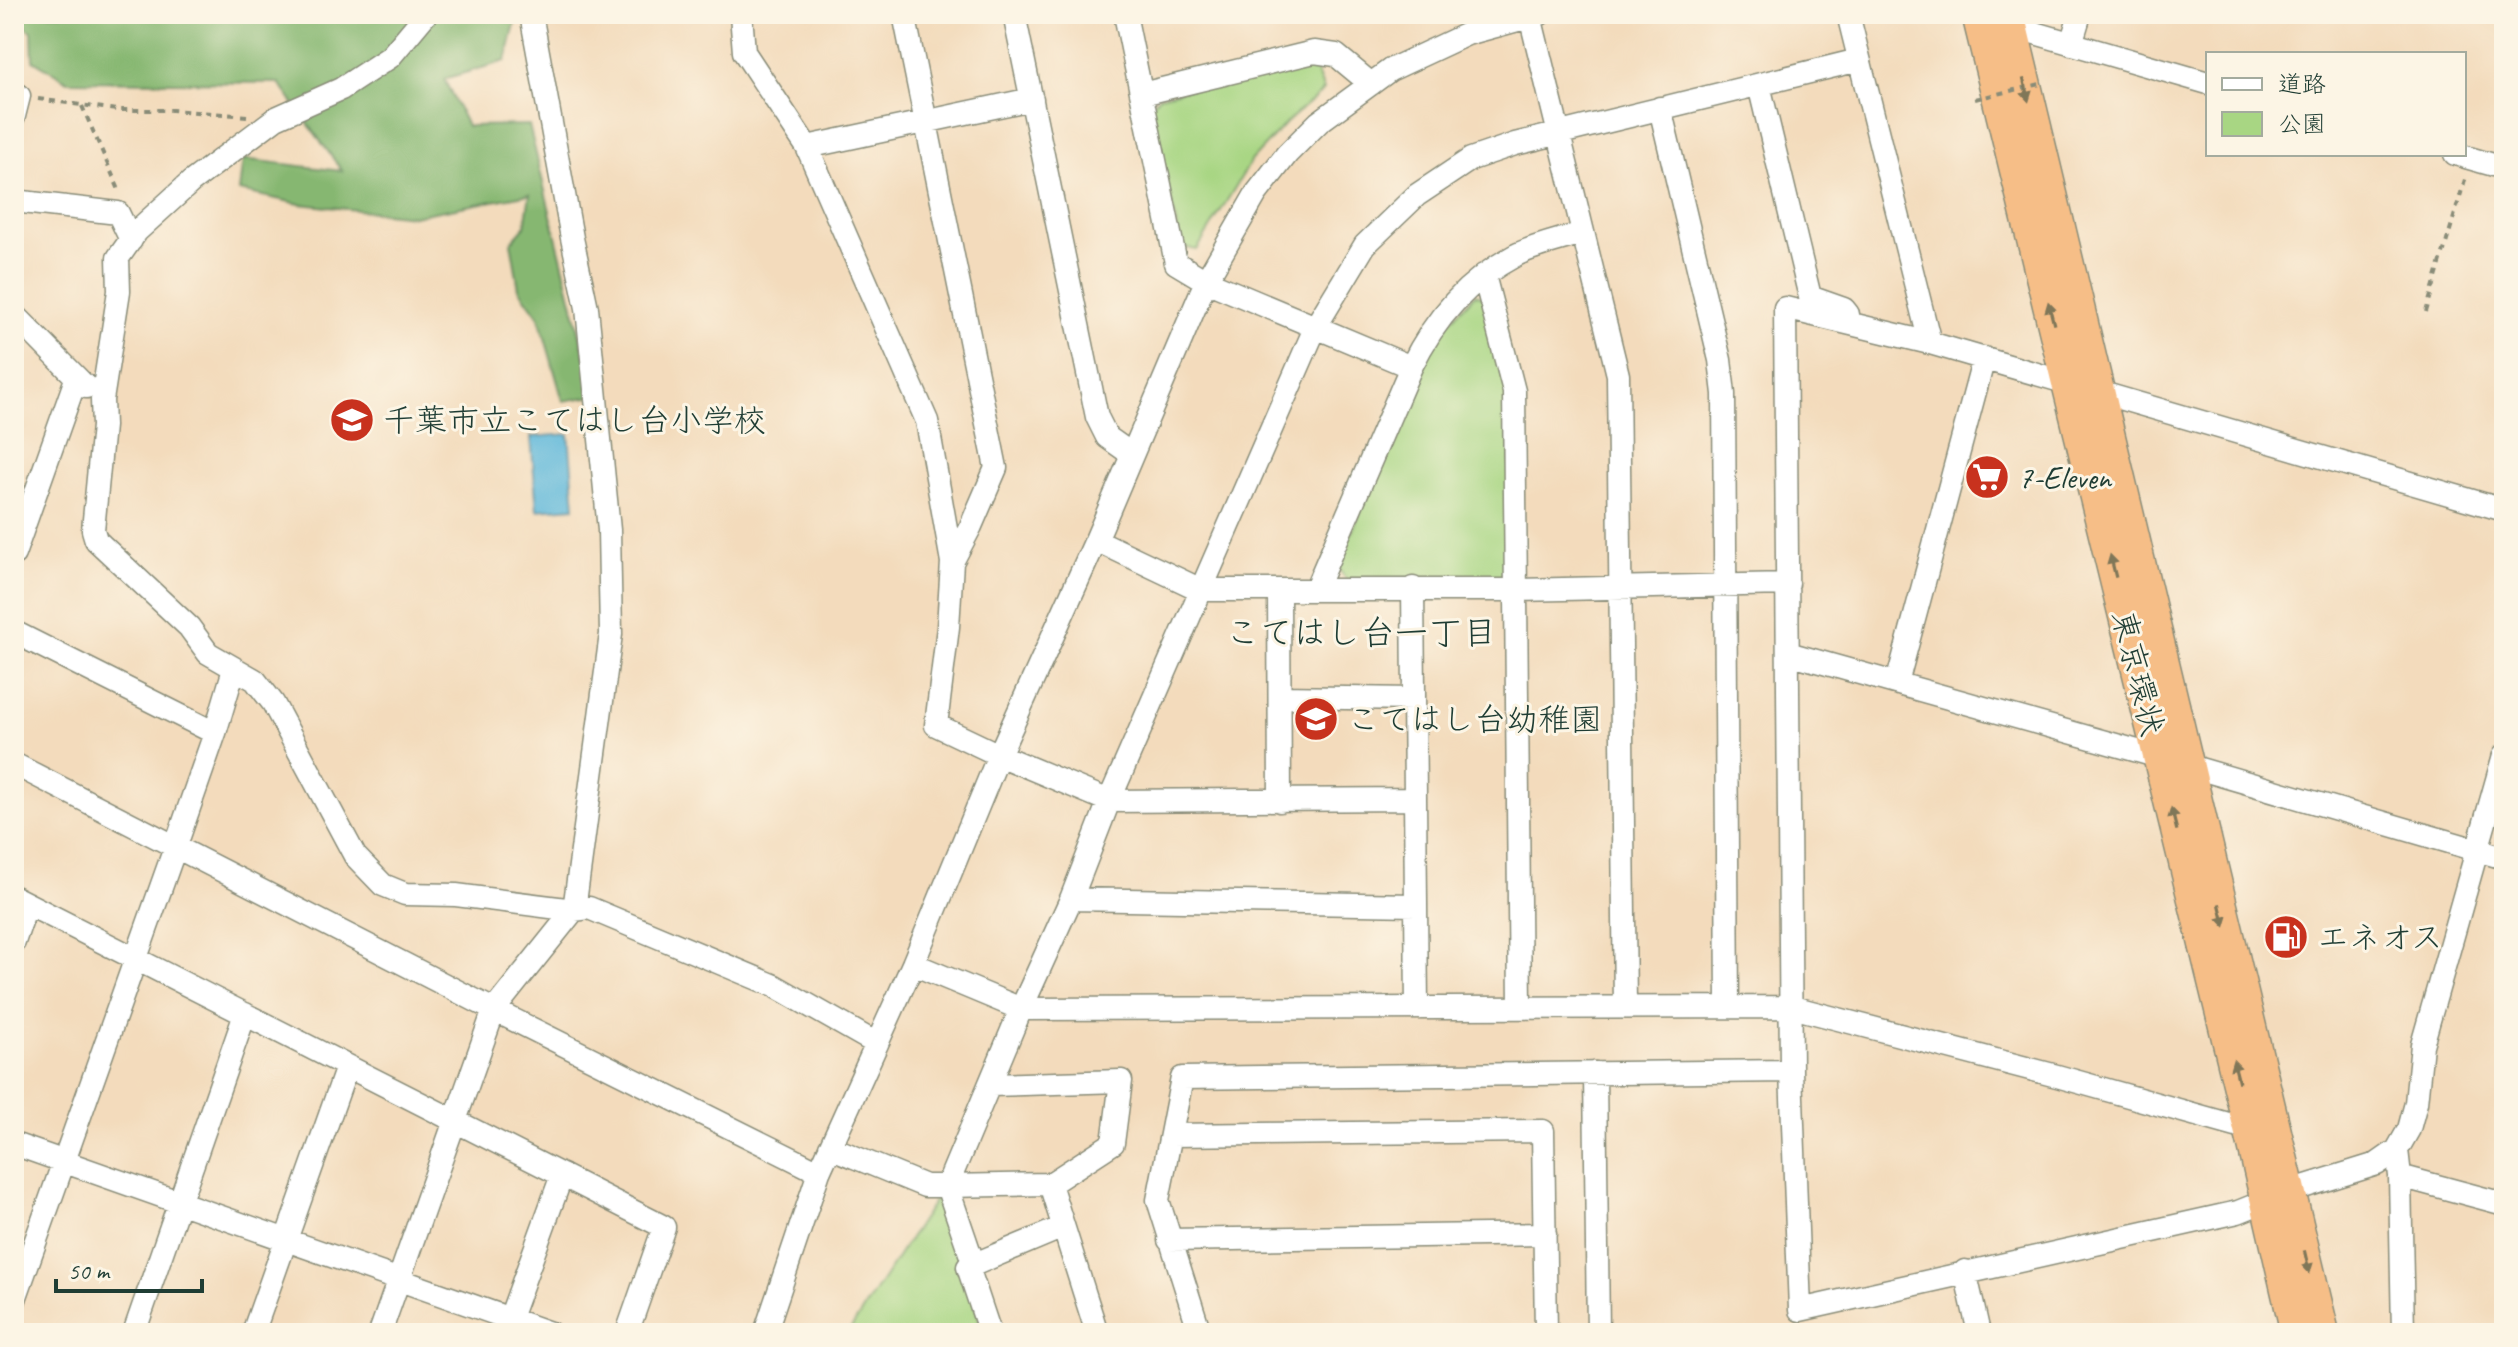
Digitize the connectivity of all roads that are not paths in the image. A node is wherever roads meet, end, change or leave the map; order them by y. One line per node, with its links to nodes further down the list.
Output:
1 (426, 14): 27 (street)
2 (531, 14): 72 (street)
3 (741, 14): 22 (street)
4 (904, 14): 20 (street)
5 (1125, 14): 17 (street)
6 (1848, 14): 13 (street)
7 (1978, 14): 37 (highway, 東京環状, one-way to 7)
8 (2080, 14): 12 (street)
9 (1018, 15): 18 (street)
10 (1535, 15): 15 (street); 21 (street)
11 (2009, 20): 12 (street); 37 (highway, 東京環状, one-way to 37)
12 (2071, 44): 14 (street)
13 (1859, 60): 16 (street); 33 (street)
14 (2206, 82)
15 (1371, 84): 17 (street); 29 (street)
16 (1759, 85): 19 (street); 31 (street)
17 (1142, 94): 29 (street)
18 (1032, 99): 20 (street); 39 (street)
19 (1660, 108): 21 (street); 45 (street)
20 (926, 121): 22 (street); 43 (street)
21 (1558, 134): 26 (street); 32 (street)
22 (807, 147): 43 (street)
23 (2463, 156): 24 (street)
24 (2504, 168)
25 (14, 201): 27 (street)
26 (1582, 233): 28 (street); 46 (street)
27 (134, 235): 38 (street)
28 (1484, 275): 35 (street); 50 (street)
29 (1206, 281): 32 (street); 39 (street)
30 (14, 314): 36 (street)
31 (1855, 325): 33 (street); 44 (street)
32 (1316, 326): 35 (street); 49 (street)
33 (1930, 343): 34 (street)
34 (1984, 358): 37 (street); 55 (street)
35 (1411, 367): 47 (street)
36 (76, 379): 38 (street); 42 (street)
37 (2082, 387): 40 (street); 61 (highway, 東京環状)
38 (102, 400): 54 (street)
39 (1131, 454): 41 (street)
40 (2504, 510)
41 (1096, 540): 49 (street); 59 (street)
42 (14, 554)
43 (952, 562): 59 (street)
44 (1788, 584): 45 (street); 53 (street)
45 (1724, 585): 46 (street); 77 (street)
46 (1621, 587): 50 (street); 76 (street)
47 (1316, 588): 48 (street); 51 (street)
48 (1413, 588): 50 (street); 57 (street)
49 (1201, 590): 51 (street); 64 (street)
50 (1518, 590): 78 (street)
51 (1279, 591): 56 (street)
52 (14, 632): 58 (street)
53 (1788, 653): 55 (street); 79 (street)
54 (234, 669): 58 (street); 72 (street)
55 (1897, 683): 61 (street)
56 (1280, 697): 57 (street); 65 (street)
57 (1413, 699): 63 (street)
58 (215, 733): 66 (street)
59 (999, 755): 64 (street); 75 (street)
60 (2504, 755): 67 (street)
61 (2173, 761): 67 (street); 90 (highway, 東京環状, one-way to 61); 101 (highway, 東京環状, one-way to 101)
62 (14, 764): 66 (street)
63 (1414, 799): 65 (street); 71 (street)
64 (1109, 801): 65 (street); 69 (street)
65 (1280, 801)
66 (175, 848): 74 (street); 82 (street)
67 (2477, 851): 68 (street); 94 (street)
68 (2504, 858)
69 (1071, 899): 71 (street); 81 (street)
70 (20, 900): 73 (street); 74 (street)
71 (1415, 905): 80 (street)
72 (574, 910): 82 (street); 84 (street)
73 (14, 942)
74 (136, 958): 83 (street); 95 (street)
75 (913, 964): 81 (street); 84 (street)
76 (1625, 1006): 77 (street); 78 (street)
77 (1728, 1006): 79 (street)
78 (1520, 1007): 80 (street)
79 (1792, 1007): 86 (street); 90 (street)
80 (1417, 1008): 81 (street)
81 (1021, 1009): 88 (street)
82 (494, 1010): 89 (street); 96 (street)
83 (245, 1014): 85 (street); 102 (street)
84 (877, 1044): 93 (street)
85 (347, 1067): 89 (street); 106 (street)
86 (1791, 1071): 87 (street); 109 (street)
87 (1595, 1073): 91 (street); 123 (street)
88 (991, 1085): 99 (street); 100 (street)
89 (453, 1120): 97 (street); 110 (street)
90 (2250, 1130): 101 (highway, 東京環状)
91 (1171, 1135): 105 (street); 107 (street)
92 (14, 1144): 95 (street)
93 (830, 1147): 96 (street); 100 (street)
94 (2397, 1150): 98 (street); 101 (street)
95 (63, 1161): 102 (street); 111 (street)
96 (819, 1172): 118 (street)
97 (562, 1175): 112 (street); 117 (street)
98 (2400, 1176): 103 (street); 127 (street)
99 (1050, 1184): 100 (street); 104 (street)
100 (947, 1186): 108 (street)
101 (2278, 1197): 109 (street); 125 (highway, 東京環状); 126 (highway, 東京環状, one-way to 126)
102 (178, 1202): 106 (street); 113 (street)
103 (2504, 1204)
104 (1063, 1227): 108 (street); 120 (street)
105 (1545, 1234): 107 (street); 122 (street)
106 (287, 1240): 110 (street); 114 (street)
107 (1169, 1240): 121 (street)
108 (974, 1265): 119 (street)
109 (1965, 1271): 124 (street)
110 (398, 1280): 112 (street); 115 (street)
111 (14, 1302)
112 (507, 1326): 116 (street)
113 (134, 1333)
114 (253, 1333)
115 (380, 1333)
116 (550, 1333)
117 (627, 1333)
118 (765, 1333)
119 (990, 1333)
120 (1097, 1333)
121 (1200, 1333)
122 (1546, 1333)
123 (1598, 1333)
124 (1979, 1333)
125 (2297, 1333)
126 (2323, 1333)
127 (2403, 1333)

